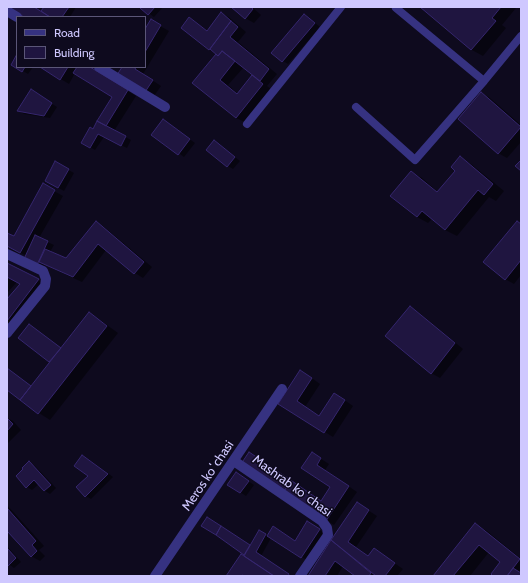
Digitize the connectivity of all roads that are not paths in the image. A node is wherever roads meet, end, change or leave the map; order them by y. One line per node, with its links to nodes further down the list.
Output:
1 (341, 7): 10 (lane)
2 (396, 8): 7 (lane)
3 (7, 11): 4 (street)
4 (16, 16)
5 (521, 36): 7 (lane)
6 (101, 68): 8 (street)
7 (484, 81): 9 (lane)
8 (165, 107)
9 (356, 107)
10 (247, 124)
11 (7, 254): 12 (street)
12 (7, 333)
13 (282, 389): 14 (street, Meros koʻchasi)
14 (234, 461): 15 (street, Meros koʻchasi); 16 (street, Mashrab koʻchasi)
15 (155, 576)
16 (300, 576)

